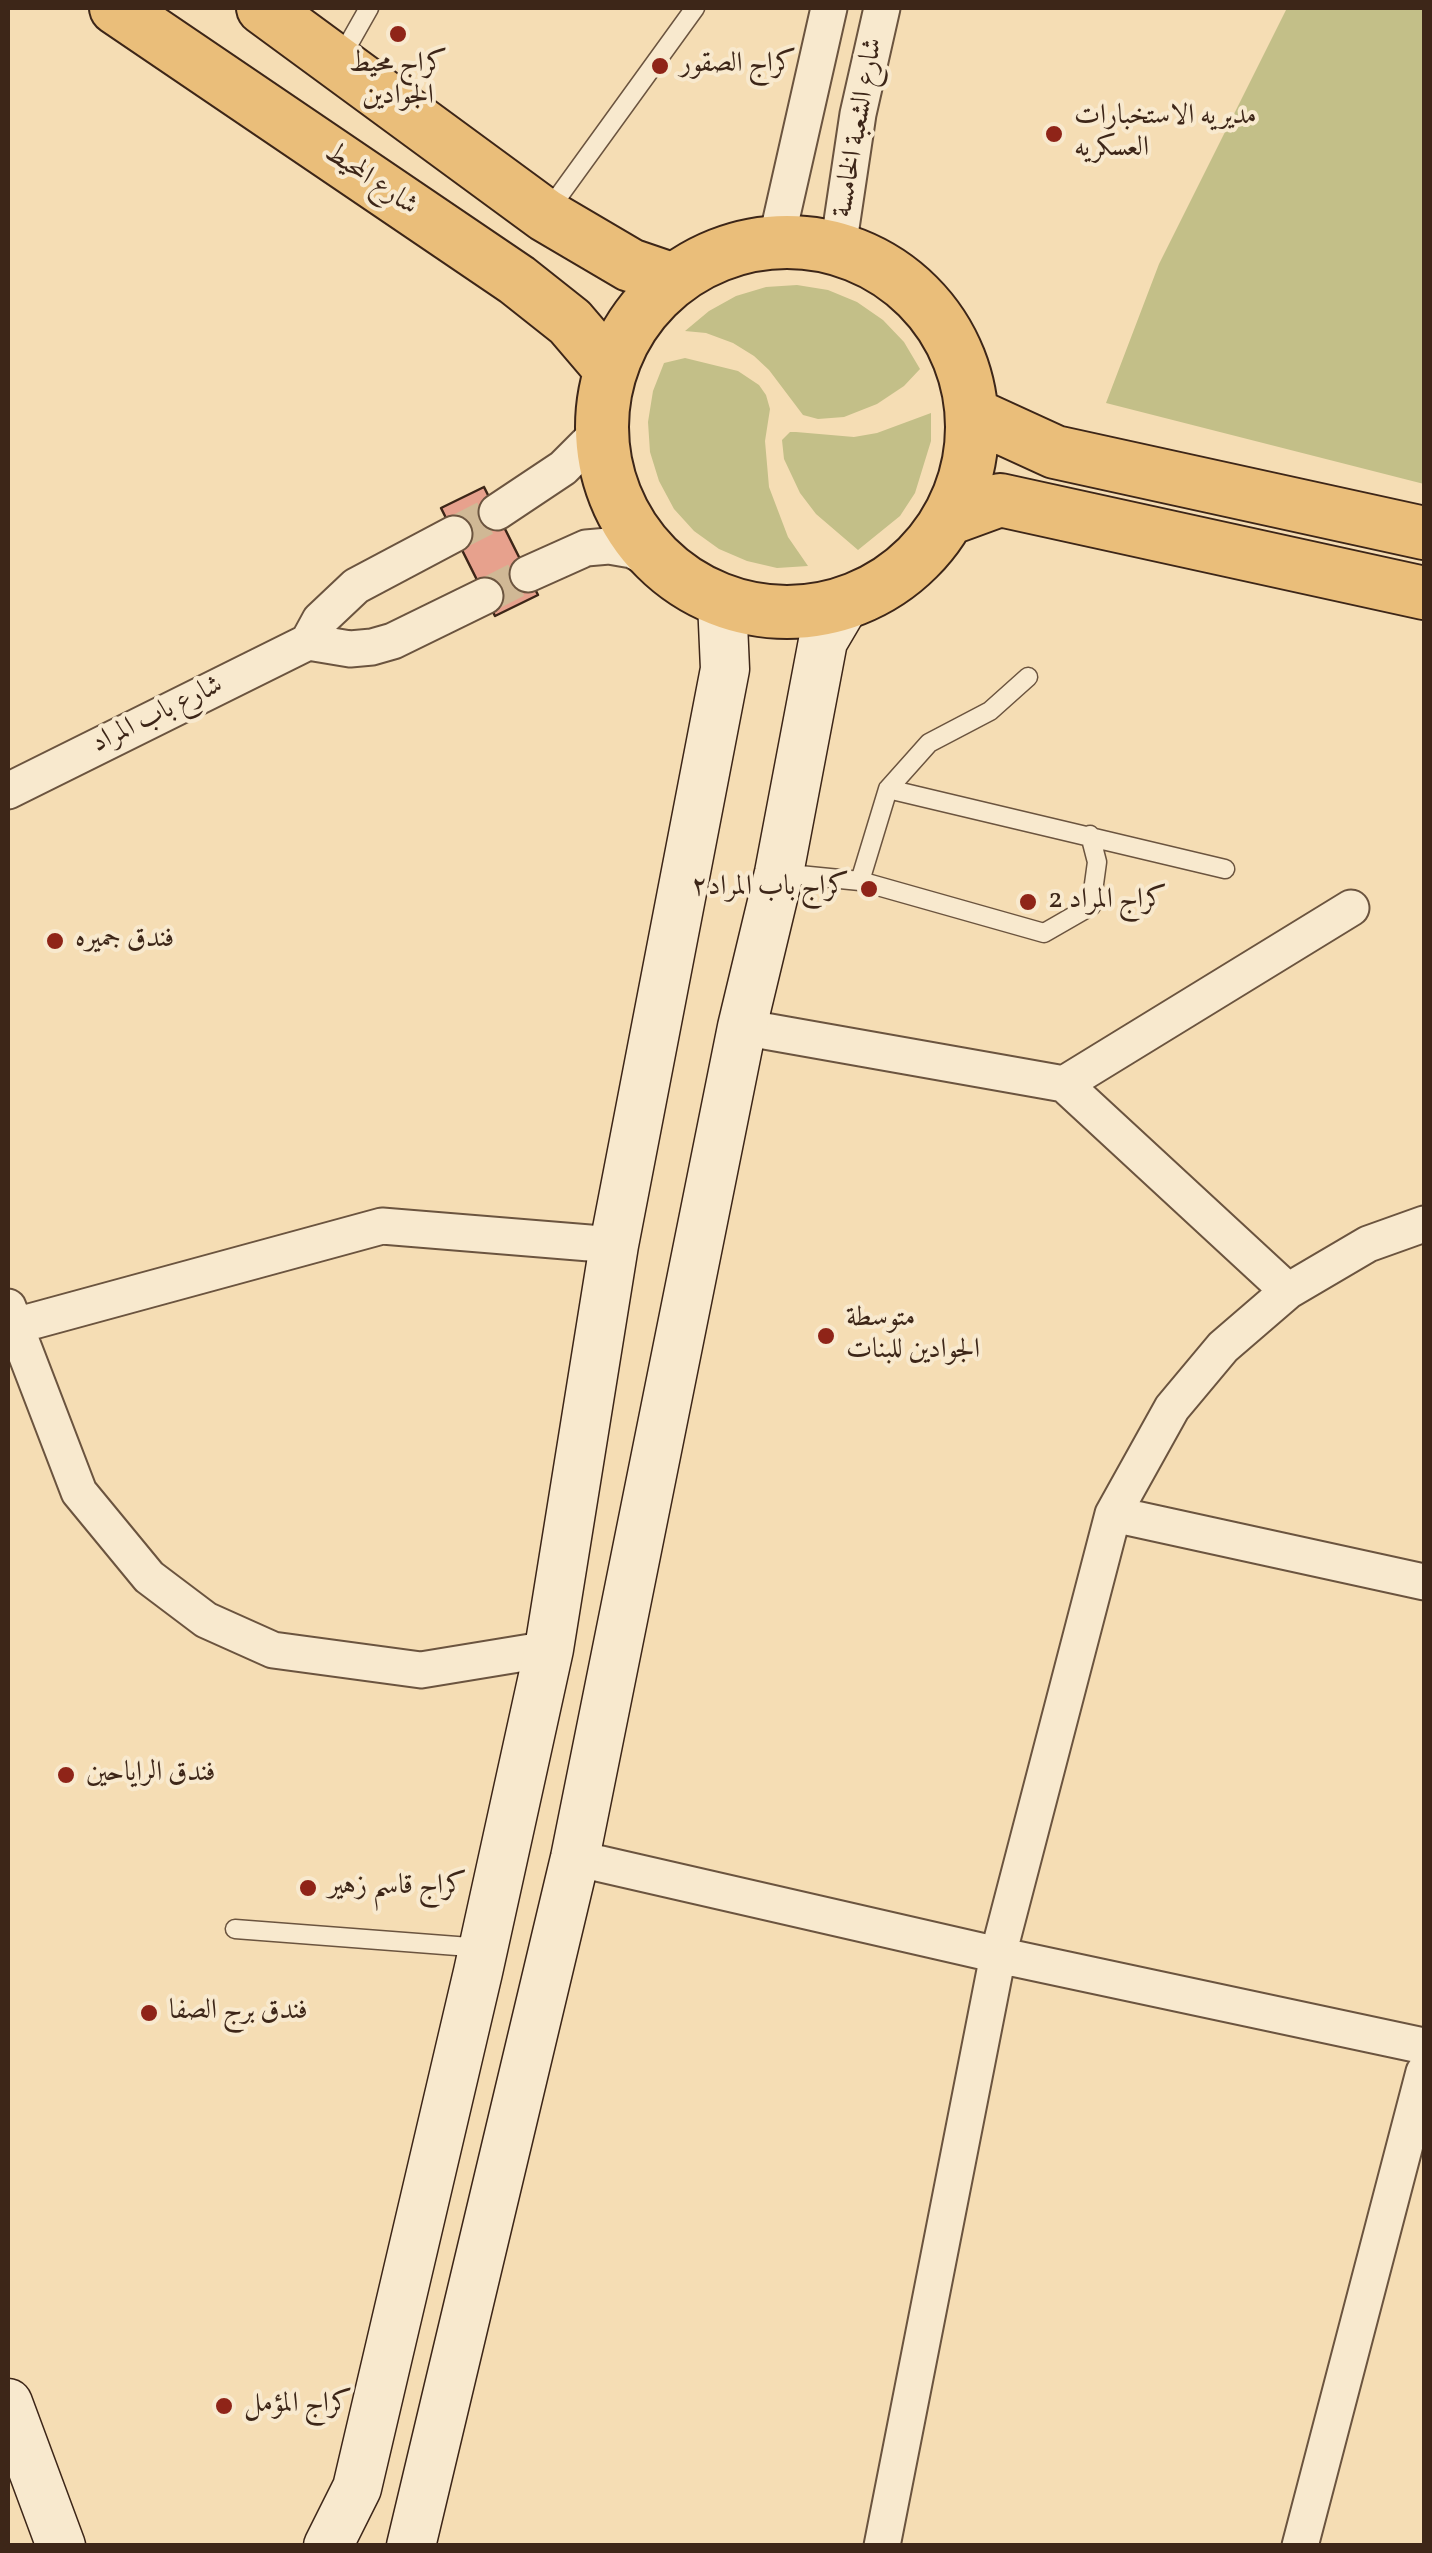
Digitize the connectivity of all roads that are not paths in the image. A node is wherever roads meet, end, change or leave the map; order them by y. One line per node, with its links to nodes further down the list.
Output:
1 (116, 8): 12 (main road, شارع المحيط)
2 (263, 8): 7 (main road)
3 (369, 8): 7 (lane)
4 (695, 8): 8 (lane)
5 (829, 8): 9 (street, شارع الشعبة الخامسة)
6 (882, 8): 10 (street, شارع الشعبة الخامسة)
7 (339, 62): 8 (main road)
8 (545, 216): 11 (main road)
9 (776, 242): 10 (main road); 11 (main road)
10 (838, 248): 13 (main road)
11 (674, 280): 12 (main road)
12 (611, 370): 14 (main road)
13 (972, 414): 16 (main road); 17 (main road)
14 (601, 430): 15 (street); 19 (main road)
15 (497, 512)
16 (948, 519): 21 (main road); 24 (main road)
17 (1424, 533)
18 (454, 534): 25 (street, شارع باب المراد)
19 (652, 560): 20 (street); 23 (main road)
20 (528, 574)
21 (1424, 593)
22 (485, 596): 25 (street)
23 (722, 601): 24 (main road); 37 (street)
24 (846, 602): 31 (street)
25 (308, 642): 28 (street, شارع باب المراد)
26 (1028, 677): 27 (lane)
27 (888, 789): 29 (lane); 32 (lane)
28 (8, 790)
29 (1090, 836): 30 (lane); 32 (lane)
30 (1225, 869)
31 (779, 873): 32 (lane); 34 (street)
32 (860, 881)
33 (1351, 908): 35 (street)
34 (742, 1027): 35 (street); 43 (street)
35 (1064, 1084): 38 (street)
36 (1424, 1224): 38 (street)
37 (614, 1245): 39 (street); 42 (street)
38 (1288, 1291): 40 (street)
39 (11, 1317): 42 (street)
40 (1113, 1514): 41 (street); 45 (street)
41 (1424, 1582)
42 (549, 1649): 46 (street)
43 (576, 1858): 45 (street); 47 (street)
44 (235, 1929): 46 (lane)
45 (998, 1955): 48 (street); 54 (street)
46 (480, 1960): 47 (street); 52 (street)
47 (545, 1986): 53 (street)
48 (1424, 2046)
49 (1424, 2072): 55 (street)
50 (13, 2437): 51 (street)
51 (61, 2546)
52 (328, 2546)
53 (411, 2546)
54 (882, 2546)
55 (1300, 2546)

